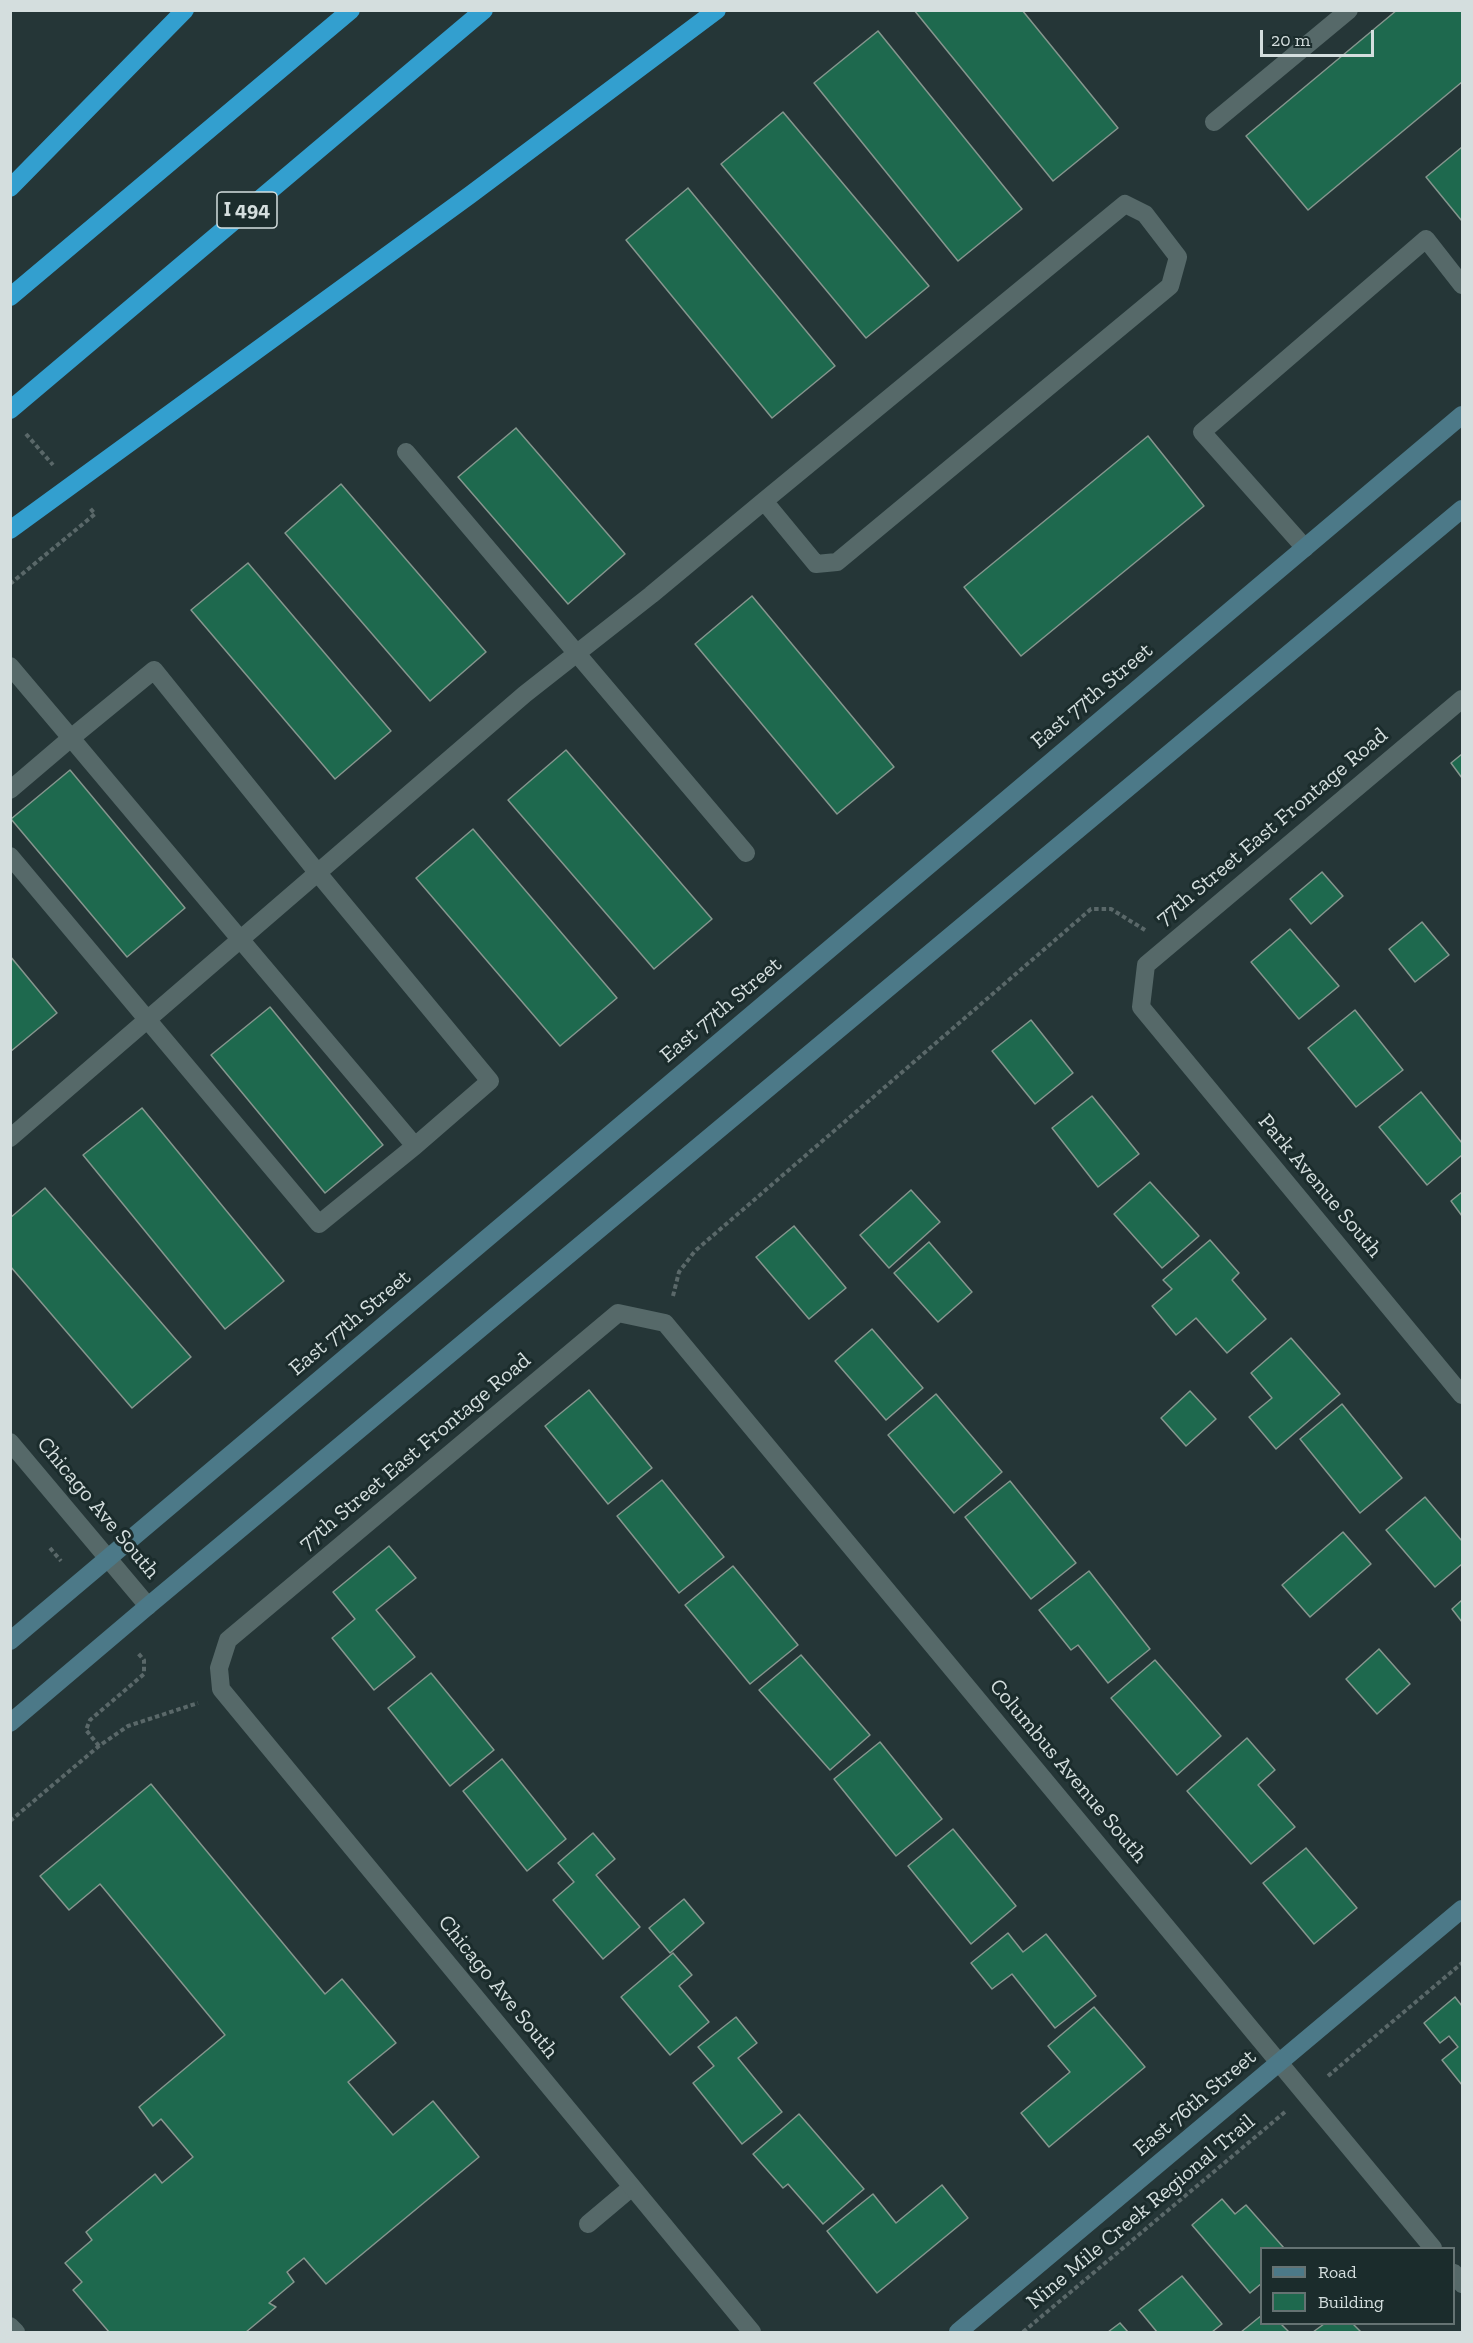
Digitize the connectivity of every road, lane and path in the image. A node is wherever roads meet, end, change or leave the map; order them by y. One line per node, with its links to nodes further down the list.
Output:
1 (185, 10): 7 (highway)
2 (351, 10): 9 (highway)
3 (484, 10): 10 (highway, I 494)
4 (717, 10): 16 (highway)
5 (1349, 10): 6 (street)
6 (1214, 122)
7 (10, 188)
8 (1462, 285): 17 (street)
9 (10, 297)
10 (10, 410)
11 (1462, 415): 17 (street, East 77th Street)
12 (406, 452): 19 (street)
13 (764, 501): 13 (street); 19 (street)
14 (1462, 509): 37 (street)
15 (95, 514): 18 (path)
16 (10, 530)
17 (1305, 548): 36 (street, East 77th Street)
18 (10, 584)
19 (576, 654): 24 (street); 26 (street)
20 (10, 666): 22 (street)
21 (1462, 699): 28 (street, 77th Street East Frontage Road)
22 (71, 738): 23 (street); 26 (street); 27 (street)
23 (10, 790)
24 (746, 852)
25 (10, 856): 30 (street)
26 (317, 872): 27 (street); 32 (street)
27 (240, 939): 30 (street); 32 (street)
28 (1169, 944): 29 (street, 77th Street East Frontage Road); 33 (path)
29 (1141, 1007): 34 (street, Park Avenue South)
30 (148, 1018): 31 (street); 32 (street)
31 (10, 1137)
32 (415, 1146)
33 (665, 1323): 39 (street, 77th Street East Frontage Road); 44 (street, Columbus Avenue South)
34 (1462, 1395)
35 (10, 1442): 36 (street, Chicago Ave South)
36 (108, 1559): 37 (street, Chicago Ave South); 38 (street, East 77th Street)
37 (148, 1606): 40 (street)
38 (10, 1641)
39 (221, 1689): 41 (path); 47 (street, Chicago Ave South)
40 (10, 1723)
41 (10, 1821)
42 (1462, 1909): 44 (street, East 76th Street)
43 (1462, 1963): 45 (path)
44 (1279, 2064): 49 (street, Columbus Avenue South); 53 (street, East 76th Street)
45 (1337, 2068)
46 (1280, 2116): 54 (path, Nine Mile Creek Regional Trail)
47 (632, 2187): 48 (street); 52 (street, Chicago Ave South)
48 (588, 2224)
49 (1432, 2247)
50 (10, 2326): 51 (street)
51 (16, 2332)
52 (752, 2332)
53 (958, 2332)
54 (1023, 2332)

